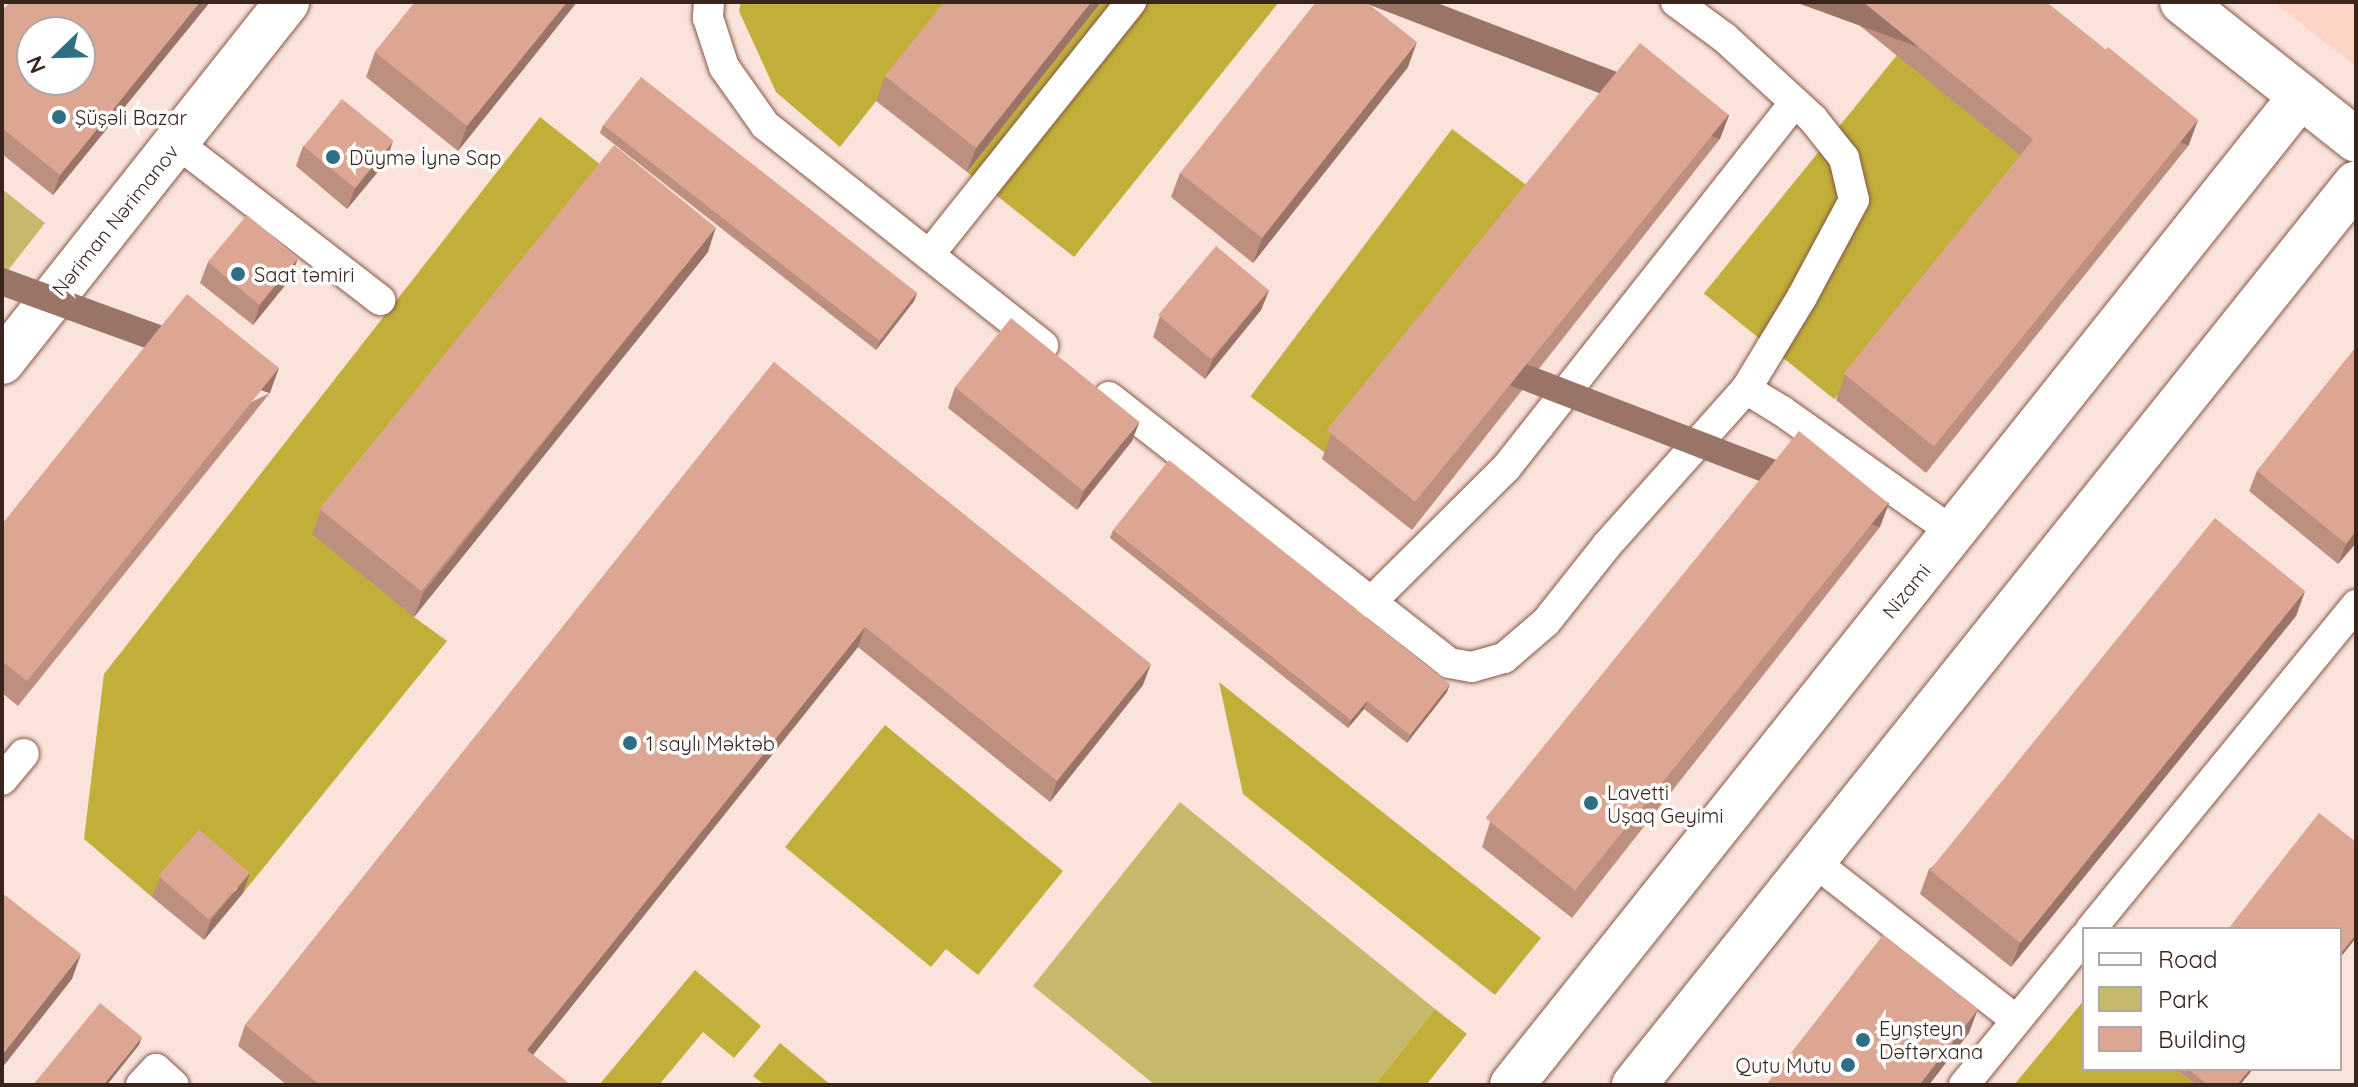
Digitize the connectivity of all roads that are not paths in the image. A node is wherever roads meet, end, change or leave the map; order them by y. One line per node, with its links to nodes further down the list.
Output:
1 (287, 2): 9 (street, Nəriman Nərimanov)
2 (709, 2): 11 (lane)
3 (1131, 2): 11 (lane)
4 (1676, 2): 7 (lane)
5 (2182, 2): 6 (street)
6 (2301, 96): 8 (street); 17 (street, Nizami)
7 (1795, 102): 16 (lane); 18 (lane)
8 (2356, 140)
9 (177, 143): 12 (lane); 14 (street, Nəriman Nərimanov)
10 (2356, 183): 22 (street)
11 (929, 255): 13 (lane)
12 (380, 300)
13 (1064, 361)
14 (2, 362)
15 (1088, 381): 18 (lane)
16 (1746, 389): 17 (lane); 18 (lane)
17 (1953, 532): 28 (street, Nizami)
18 (1370, 603)
19 (2356, 605): 23 (lane)
20 (24, 754): 21 (lane)
21 (2, 780)
22 (1812, 860): 25 (lane); 29 (street)
23 (2093, 927)
24 (2082, 940): 25 (lane)
25 (2016, 1020): 30 (lane)
26 (141, 1085): 27 (lane)
27 (174, 1085)
28 (1512, 1085)
29 (1634, 1085)
30 (1964, 1085)

